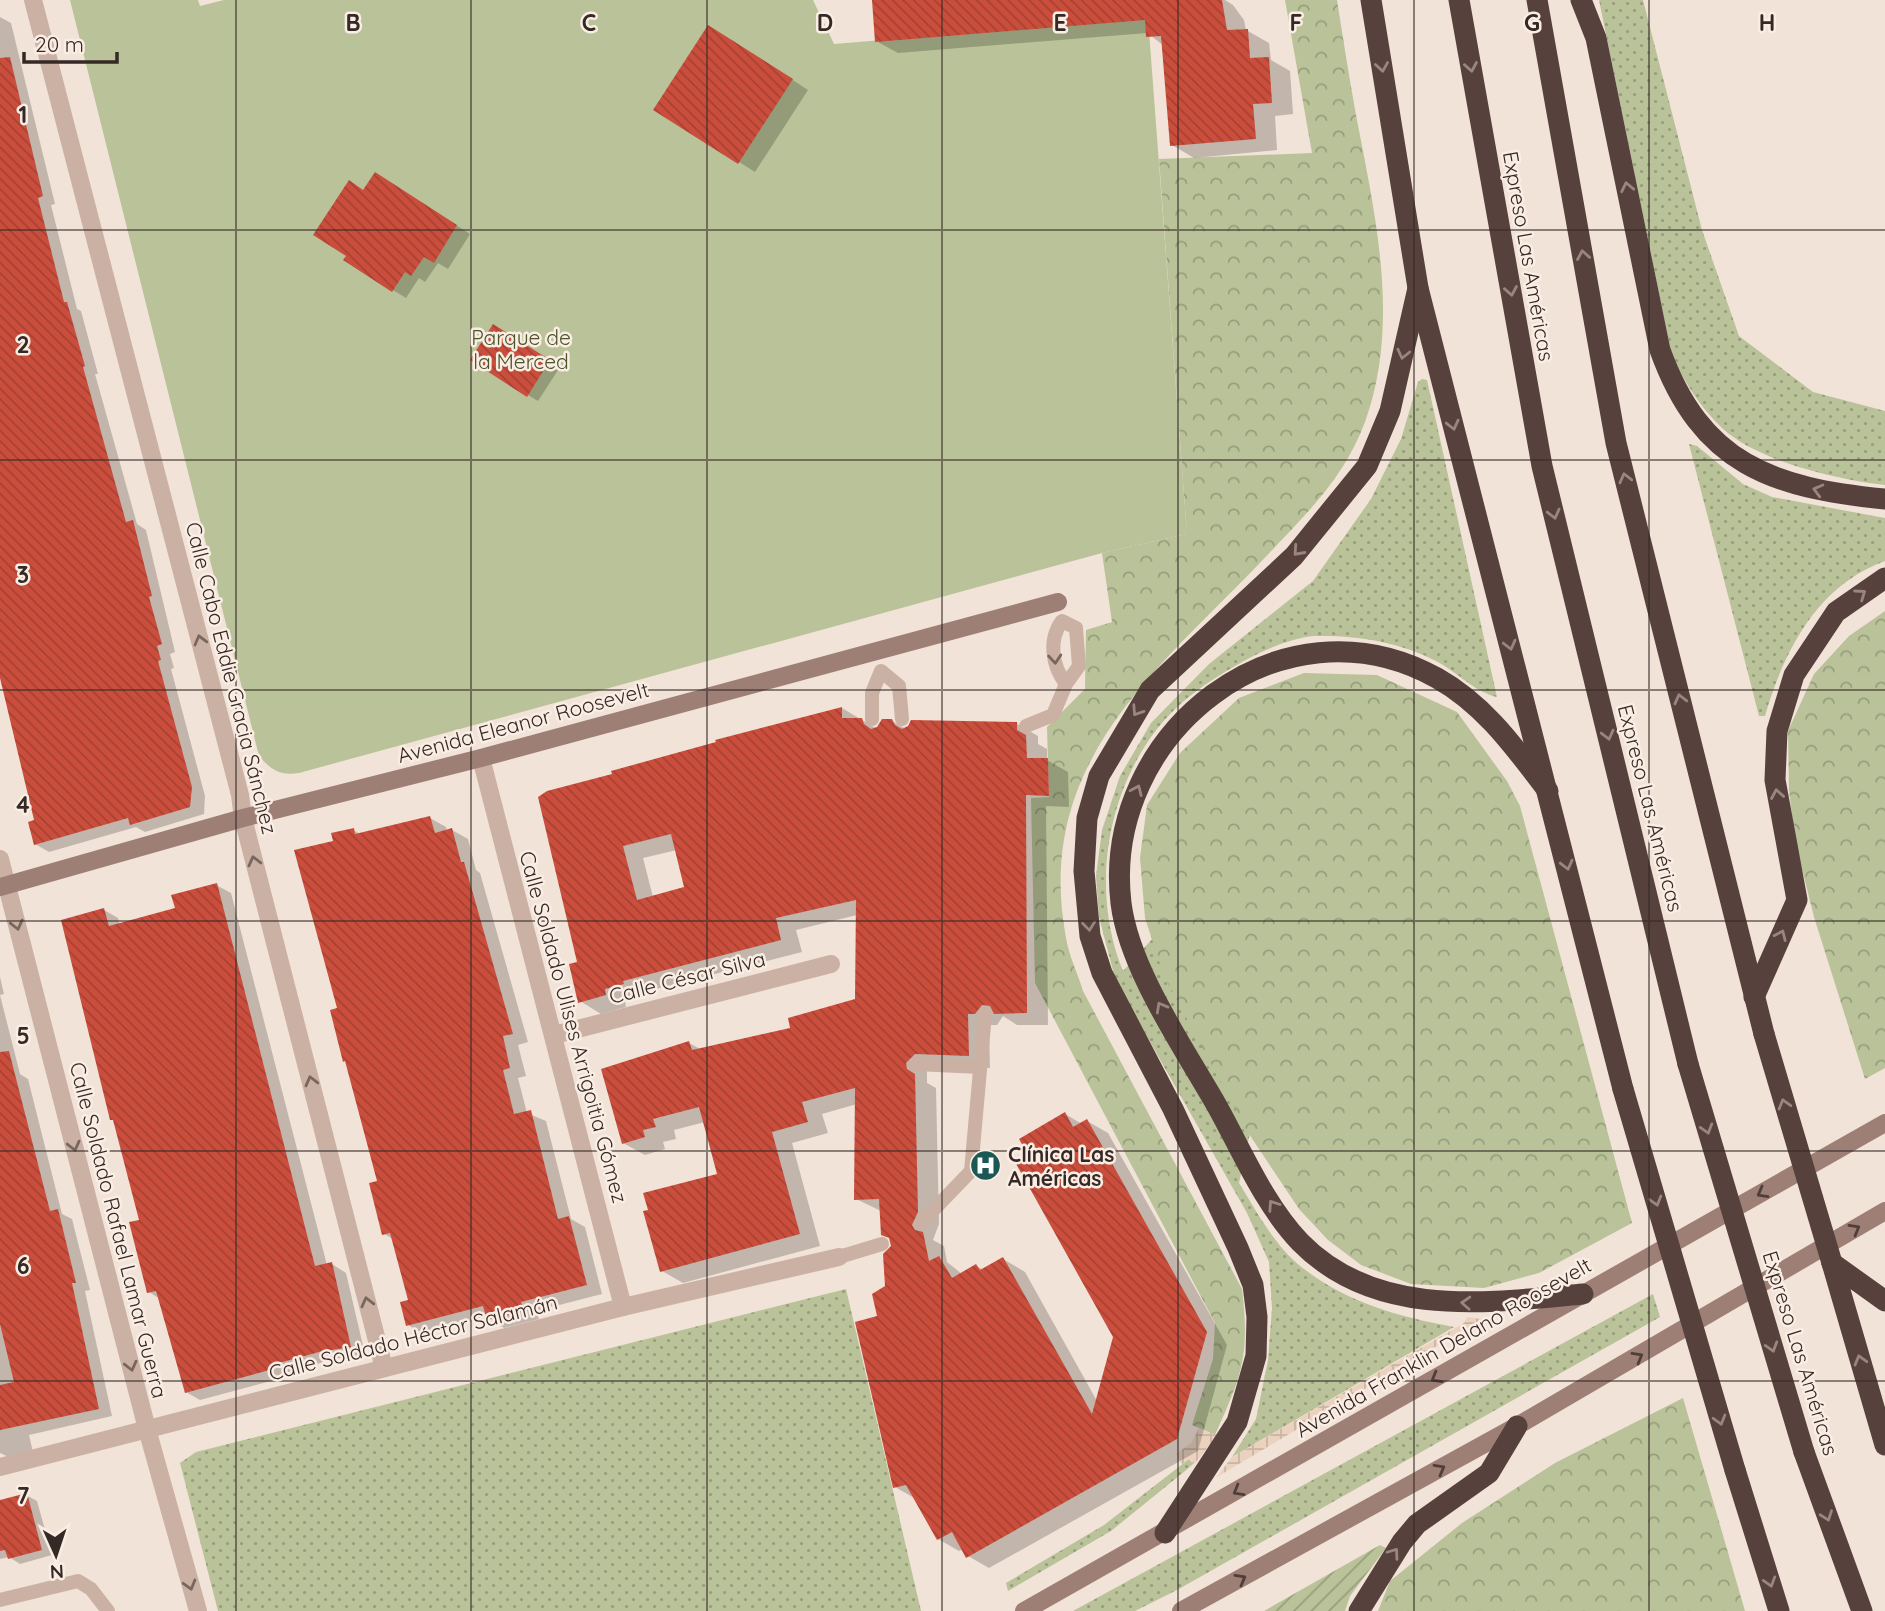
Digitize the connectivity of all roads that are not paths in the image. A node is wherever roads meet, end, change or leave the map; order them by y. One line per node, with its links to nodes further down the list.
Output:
1 (33, 0): 19 (street, Calle Cabo Eddie Gracia Sánchez, one-way to 1)
2 (1371, 0): 6 (highway, one-way to 6)
3 (1459, 0): 50 (highway, Expreso Las Américas, one-way to 50, bridge)
4 (1537, 0): 23 (highway, one-way to 4)
5 (1581, 0): 7 (highway, one-way to 5)
6 (1418, 288): 18 (highway, one-way to 18); 42 (highway, one-way to 42)
7 (1885, 499)
8 (1885, 578): 23 (highway, one-way to 8)
9 (1058, 602): 10 (lane); 11 (main road, Avenida Eleanor Roosevelt)
10 (1062, 621): 13 (lane, one-way to 13); 13 (lane)
11 (877, 651): 12 (lane); 17 (main road, Avenida Eleanor Roosevelt)
12 (881, 671): 14 (lane); 15 (lane)
13 (1066, 684): 16 (lane)
14 (872, 719)
15 (902, 719)
16 (1026, 726)
17 (481, 758): 19 (main road, Avenida Eleanor Roosevelt); 25 (street, Calle Soldado Ulises Arrigoitia Gómez)
18 (1548, 791): 34 (highway, one-way to 18); 49 (highway, one-way to 49, bridge)
19 (243, 818): 21 (main road, Avenida Eleanor Roosevelt); 37 (street, Calle Cabo Eddie Gracia Sánchez, one-way to 19)
20 (0, 859): 21 (street, Calle Soldado Rafael Lamar Guerra)
21 (3, 886): 39 (street, Calle Soldado Rafael Lamar Guerra, one-way to 39)
22 (831, 964): 25 (street, Calle César Silva)
23 (1754, 997): 33 (highway, one-way to 23, bridge)
24 (985, 1014): 27 (lane)
25 (554, 1035): 36 (street, Calle Soldado Ulises Arrigoitia Gómez)
26 (915, 1064): 27 (lane)
27 (980, 1067): 30 (lane)
28 (1885, 1123): 34 (main road, Avenida Franklin Delano Roosevelt, one-way to 34)
29 (1885, 1212): 38 (main road, one-way to 29)
30 (921, 1223)
31 (882, 1244): 32 (lane)
32 (839, 1257): 36 (street, Calle Soldado Héctor Salamán)
33 (1832, 1263): 35 (highway); 40 (highway, one-way to 33)
34 (1583, 1294): 42 (main road, Avenida Franklin Delano Roosevelt, one-way to 42)
35 (1885, 1301)
36 (623, 1307): 37 (street, Calle Soldado Héctor Salamán)
37 (384, 1368): 39 (street, Calle Soldado Héctor Salamán)
38 (1517, 1426): 47 (main road, one-way to 38); 48 (highway, one-way to 38)
39 (147, 1429): 41 (street, Calle Soldado Héctor Salamán); 45 (street, Calle Soldado Rafael Lamar Guerra, one-way to 45)
40 (1882, 1435)
41 (0, 1467)
42 (1165, 1533): 46 (main road, Avenida Franklin Delano Roosevelt)
43 (0, 1600): 44 (lane)
44 (108, 1611)
45 (198, 1611)
46 (1024, 1611)
47 (1181, 1611)
48 (1359, 1611)
49 (1779, 1611)
50 (1862, 1611)

